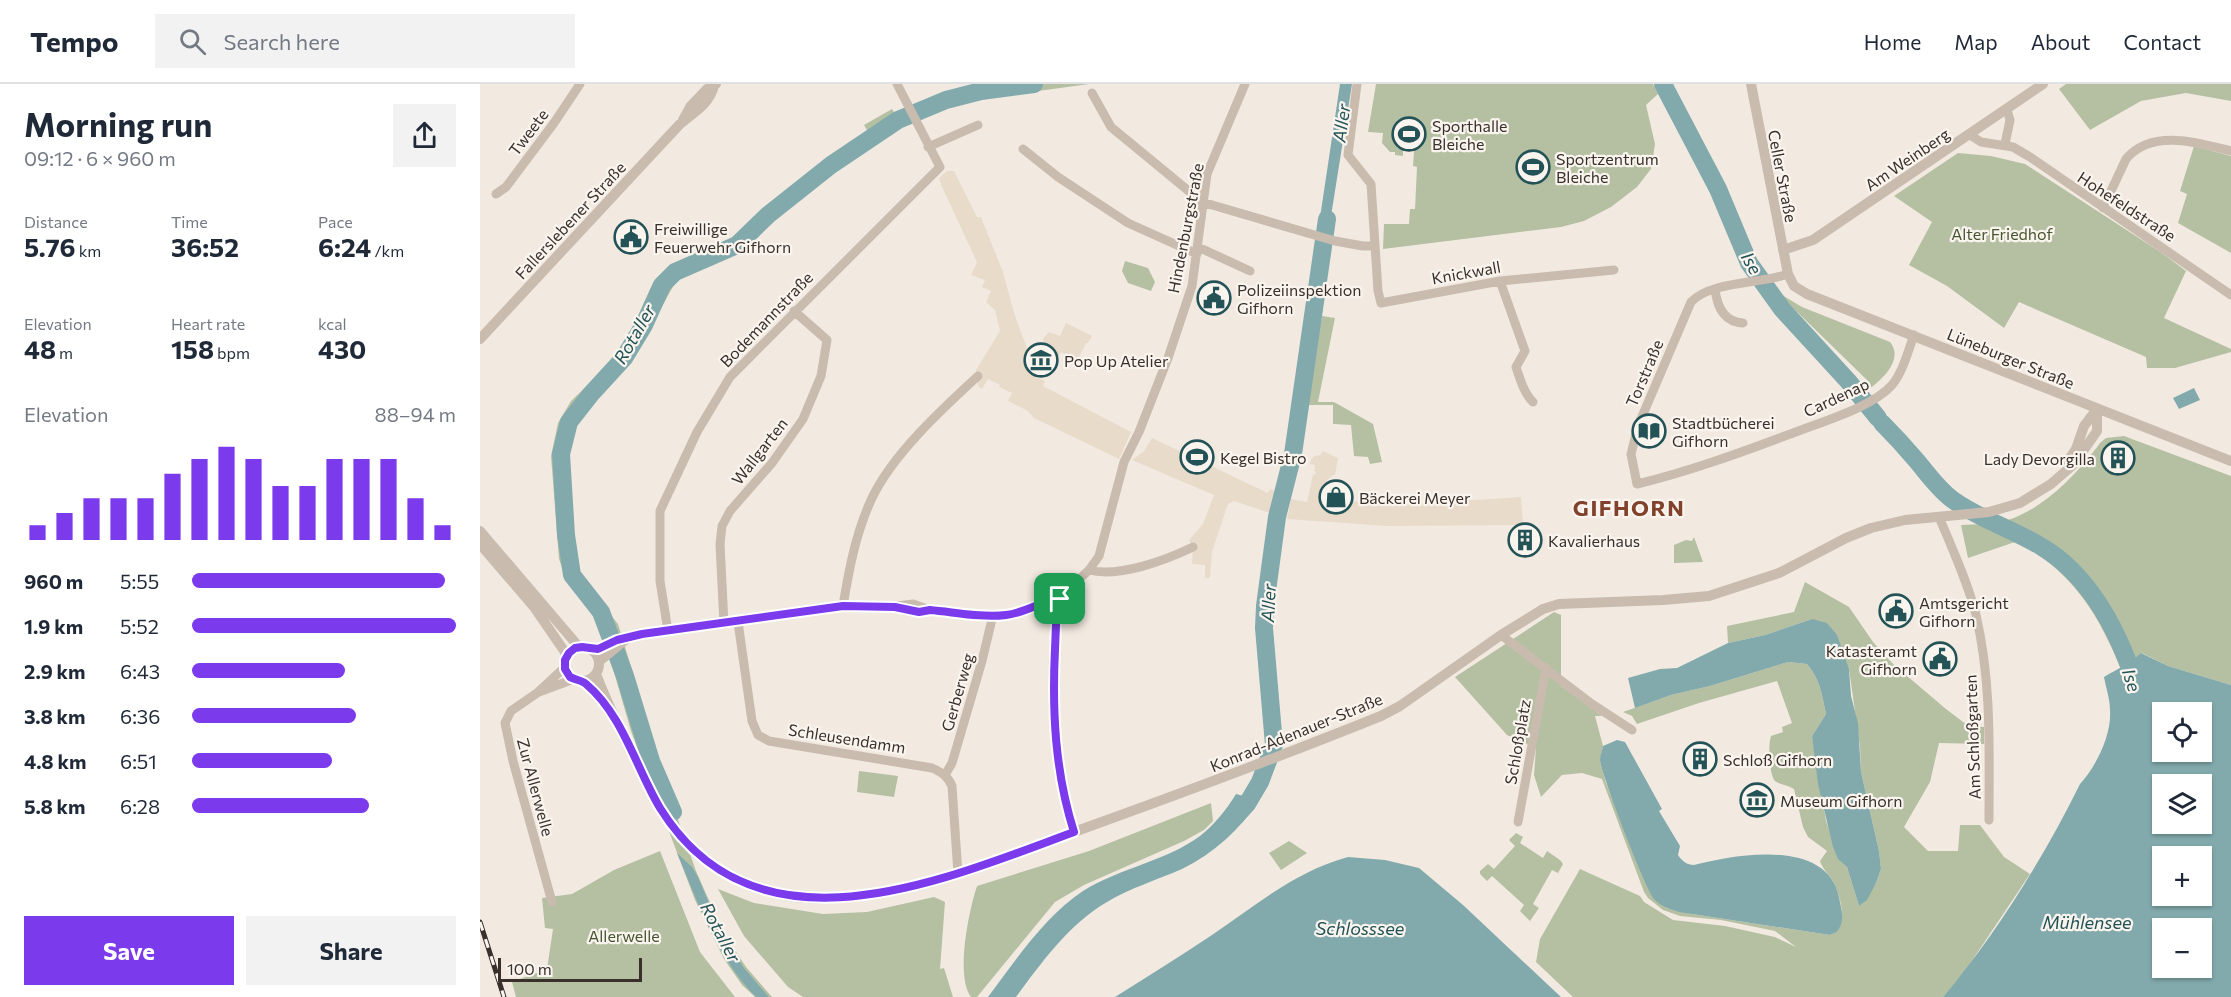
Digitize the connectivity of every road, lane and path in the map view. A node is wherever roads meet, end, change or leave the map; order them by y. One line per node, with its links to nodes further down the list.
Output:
1 (580, 84): 16 (street, Tweete)
2 (897, 84): 13 (street)
3 (1245, 84): 17 (street, Hindenburgstraße)
4 (1358, 84): 19 (street, Knickwall)
5 (1751, 84): 20 (street, Celler Straße)
6 (2043, 84): 9 (street, Am Weinberg)
7 (715, 85): 31 (street, Fallerslebener Straße)
8 (1092, 93): 17 (street)
9 (2007, 110): 11 (street, Am Weinberg); 12 (street)
10 (978, 125): 13 (street)
11 (1970, 135): 12 (street, Hohefeldstraße); 20 (street, Am Weinberg)
12 (2005, 144): 18 (street, Hohefeldstraße)
13 (928, 147): 28 (street, Bodemannstraße)
14 (1023, 149): 21 (street)
15 (2231, 151): 18 (street)
16 (496, 194)
17 (1202, 202): 19 (street); 21 (street, Hindenburgstraße)
18 (2103, 207): 27 (street, Hohefeldstraße)
19 (1375, 246): 25 (street, Knickwall)
20 (1783, 250): 24 (street, Celler Straße)
21 (1197, 251): 23 (street); 41 (street, Hindenburgstraße)
22 (1614, 270): 25 (street, Knickwall)
23 (1250, 271)
24 (1788, 274): 26 (street, Torstraße); 30 (street, Lüneburger Straße)
25 (1500, 281): 33 (street)
26 (1715, 289): 29 (street); 36 (street, Torstraße)
27 (2231, 295)
28 (794, 311): 46 (street, Wallgarten); 47 (street, Bodemannstraße)
29 (1743, 323)
30 (1914, 335): 34 (street, Lüneburger Straße); 36 (street, Cardenap)
31 (480, 339)
32 (978, 376): 43 (street)
33 (1533, 402)
34 (2097, 409): 35 (street, Lüneburger Straße); 37 (street, Konrad-Adenauer-Straße)
35 (2231, 461)
36 (1637, 484)
37 (1939, 517): 48 (street, Konrad-Adenauer-Straße); 60 (street, Am Schloßgarten)
38 (480, 531): 49 (street)
39 (480, 544): 51 (street)
40 (1194, 547): 41 (street)
41 (1089, 570): 42 (street)
42 (1060, 599): 44 (street); 62 (street)
43 (843, 606): 44 (street); 45 (street)
44 (993, 615): 59 (street, Gerberweg)
45 (738, 622): 46 (street); 59 (street, Schleusendamm)
46 (724, 624): 47 (street)
47 (668, 631): 50 (street)
48 (1501, 635): 53 (street); 62 (street, Konrad-Adenauer-Straße)
49 (584, 648): 50 (street); 51 (street); 52 (street)
50 (608, 649): 52 (street)
51 (566, 661): 55 (street); 56 (street, Zur Allerwelle)
52 (599, 662): 54 (street)
53 (1546, 668): 58 (street); 61 (street, Schloßplatz)
54 (596, 674): 55 (street); 57 (street, Konrad-Adenauer-Straße)
55 (579, 680): 56 (street, Zur Allerwelle); 57 (street, Konrad-Adenauer-Straße)
56 (537, 693): 64 (street, Zur Allerwelle)
57 (610, 711): 63 (street, Konrad-Adenauer-Straße)
58 (1632, 730)
59 (945, 775): 63 (street)
60 (1989, 820)
61 (1518, 822)
62 (1074, 832): 63 (street, Konrad-Adenauer-Straße)
63 (958, 874)
64 (552, 902)

